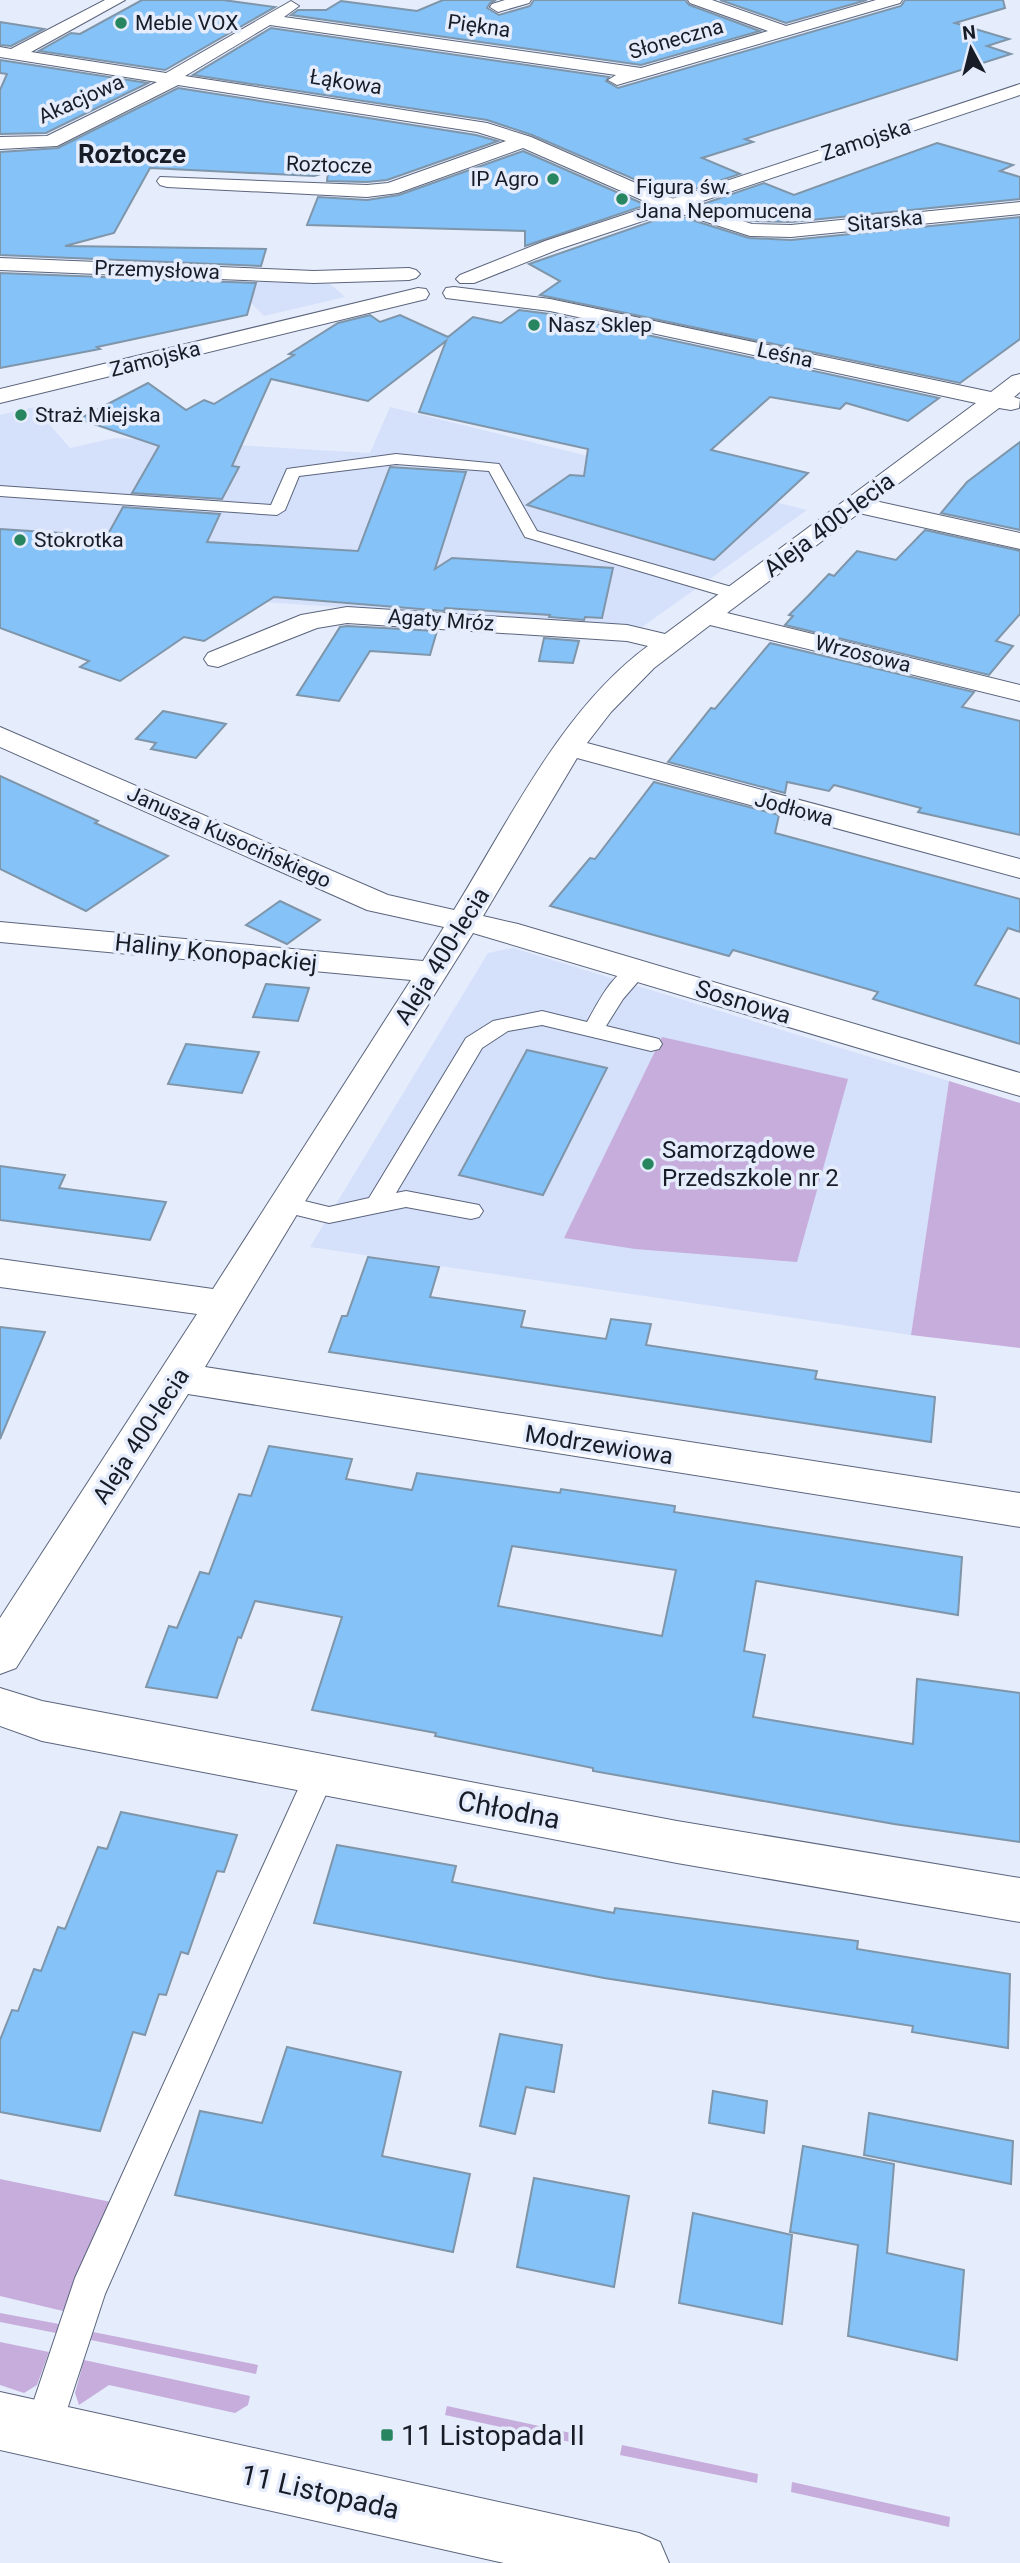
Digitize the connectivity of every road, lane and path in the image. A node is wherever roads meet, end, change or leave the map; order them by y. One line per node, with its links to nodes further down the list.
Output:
1 (117, 0): 9 (street)
2 (302, 0): 7 (street, Akacjowa)
3 (523, 0): 6 (street)
4 (696, 0): 8 (street)
5 (894, 0): 8 (street, Słoneczna)
6 (498, 7)
7 (268, 20): 10 (street, Piękna); 11 (street, Akacjowa)
8 (787, 32): 10 (street, Słoneczna)
9 (7, 53): 11 (street, Łąkowa)
10 (642, 73): 12 (street, Słoneczna)
11 (173, 78): 14 (street, Łąkowa); 15 (street, Akacjowa)
12 (601, 86)
13 (1020, 89): 17 (street, Zamojska)
14 (524, 141): 16 (street, Roztocze); 17 (street, Łąkowa)
15 (0, 143)
16 (167, 181)
17 (671, 204): 18 (street, Sitarska); 19 (street, Zamojska)
18 (1020, 208)
19 (552, 245): 21 (street, Zamojska); 22 (street, Zamojska)
20 (0, 264): 21 (street, Przemysłowa)
21 (417, 280): 22 (street); 22 (street); 24 (street, Zamojska)
22 (463, 285): 25 (street, Leśna)
23 (1020, 381): 25 (street, Aleja 400-lecia)
24 (0, 396)
25 (1008, 402): 27 (street, Aleja 400-lecia)
26 (0, 491): 29 (lane)
27 (857, 505): 28 (street); 29 (street, Aleja 400-lecia)
28 (1020, 541)
29 (736, 594): 30 (street, Aleja 400-lecia)
30 (706, 616): 31 (street, Aleja 400-lecia); 33 (street, Wrzosowa)
31 (670, 643): 32 (street, Agaty Mróz); 35 (street, Aleja 400-lecia)
32 (218, 659)
33 (1020, 693)
34 (0, 736): 37 (street, Janusza Kusocińskiego)
35 (569, 747): 36 (street, Jodłowa); 37 (street, Aleja 400-lecia)
36 (1020, 869)
37 (464, 922): 39 (street, Sosnowa); 40 (street, Aleja 400-lecia)
38 (0, 932): 40 (street, Haliny Konopackiej)
39 (637, 970): 41 (lane); 43 (street, Sosnowa)
40 (433, 972): 44 (street, Aleja 400-lecia)
41 (593, 1030): 42 (lane); 45 (lane)
42 (651, 1044)
43 (1020, 1085)
44 (284, 1204): 45 (lane); 48 (street, Aleja 400-lecia)
45 (377, 1204): 46 (lane)
46 (471, 1211)
47 (0, 1273): 48 (street)
48 (223, 1304): 49 (street, Aleja 400-lecia)
49 (178, 1378): 50 (street, Modrzewiowa); 51 (street, Aleja 400-lecia)
50 (1020, 1510)
51 (0, 1655)
52 (0, 1707): 53 (street, Chłodna)
53 (320, 1774): 54 (street, Chłodna); 55 (lane)
54 (1020, 1900)
55 (21, 2425): 56 (street, 11 Listopada)
56 (639, 2563)

